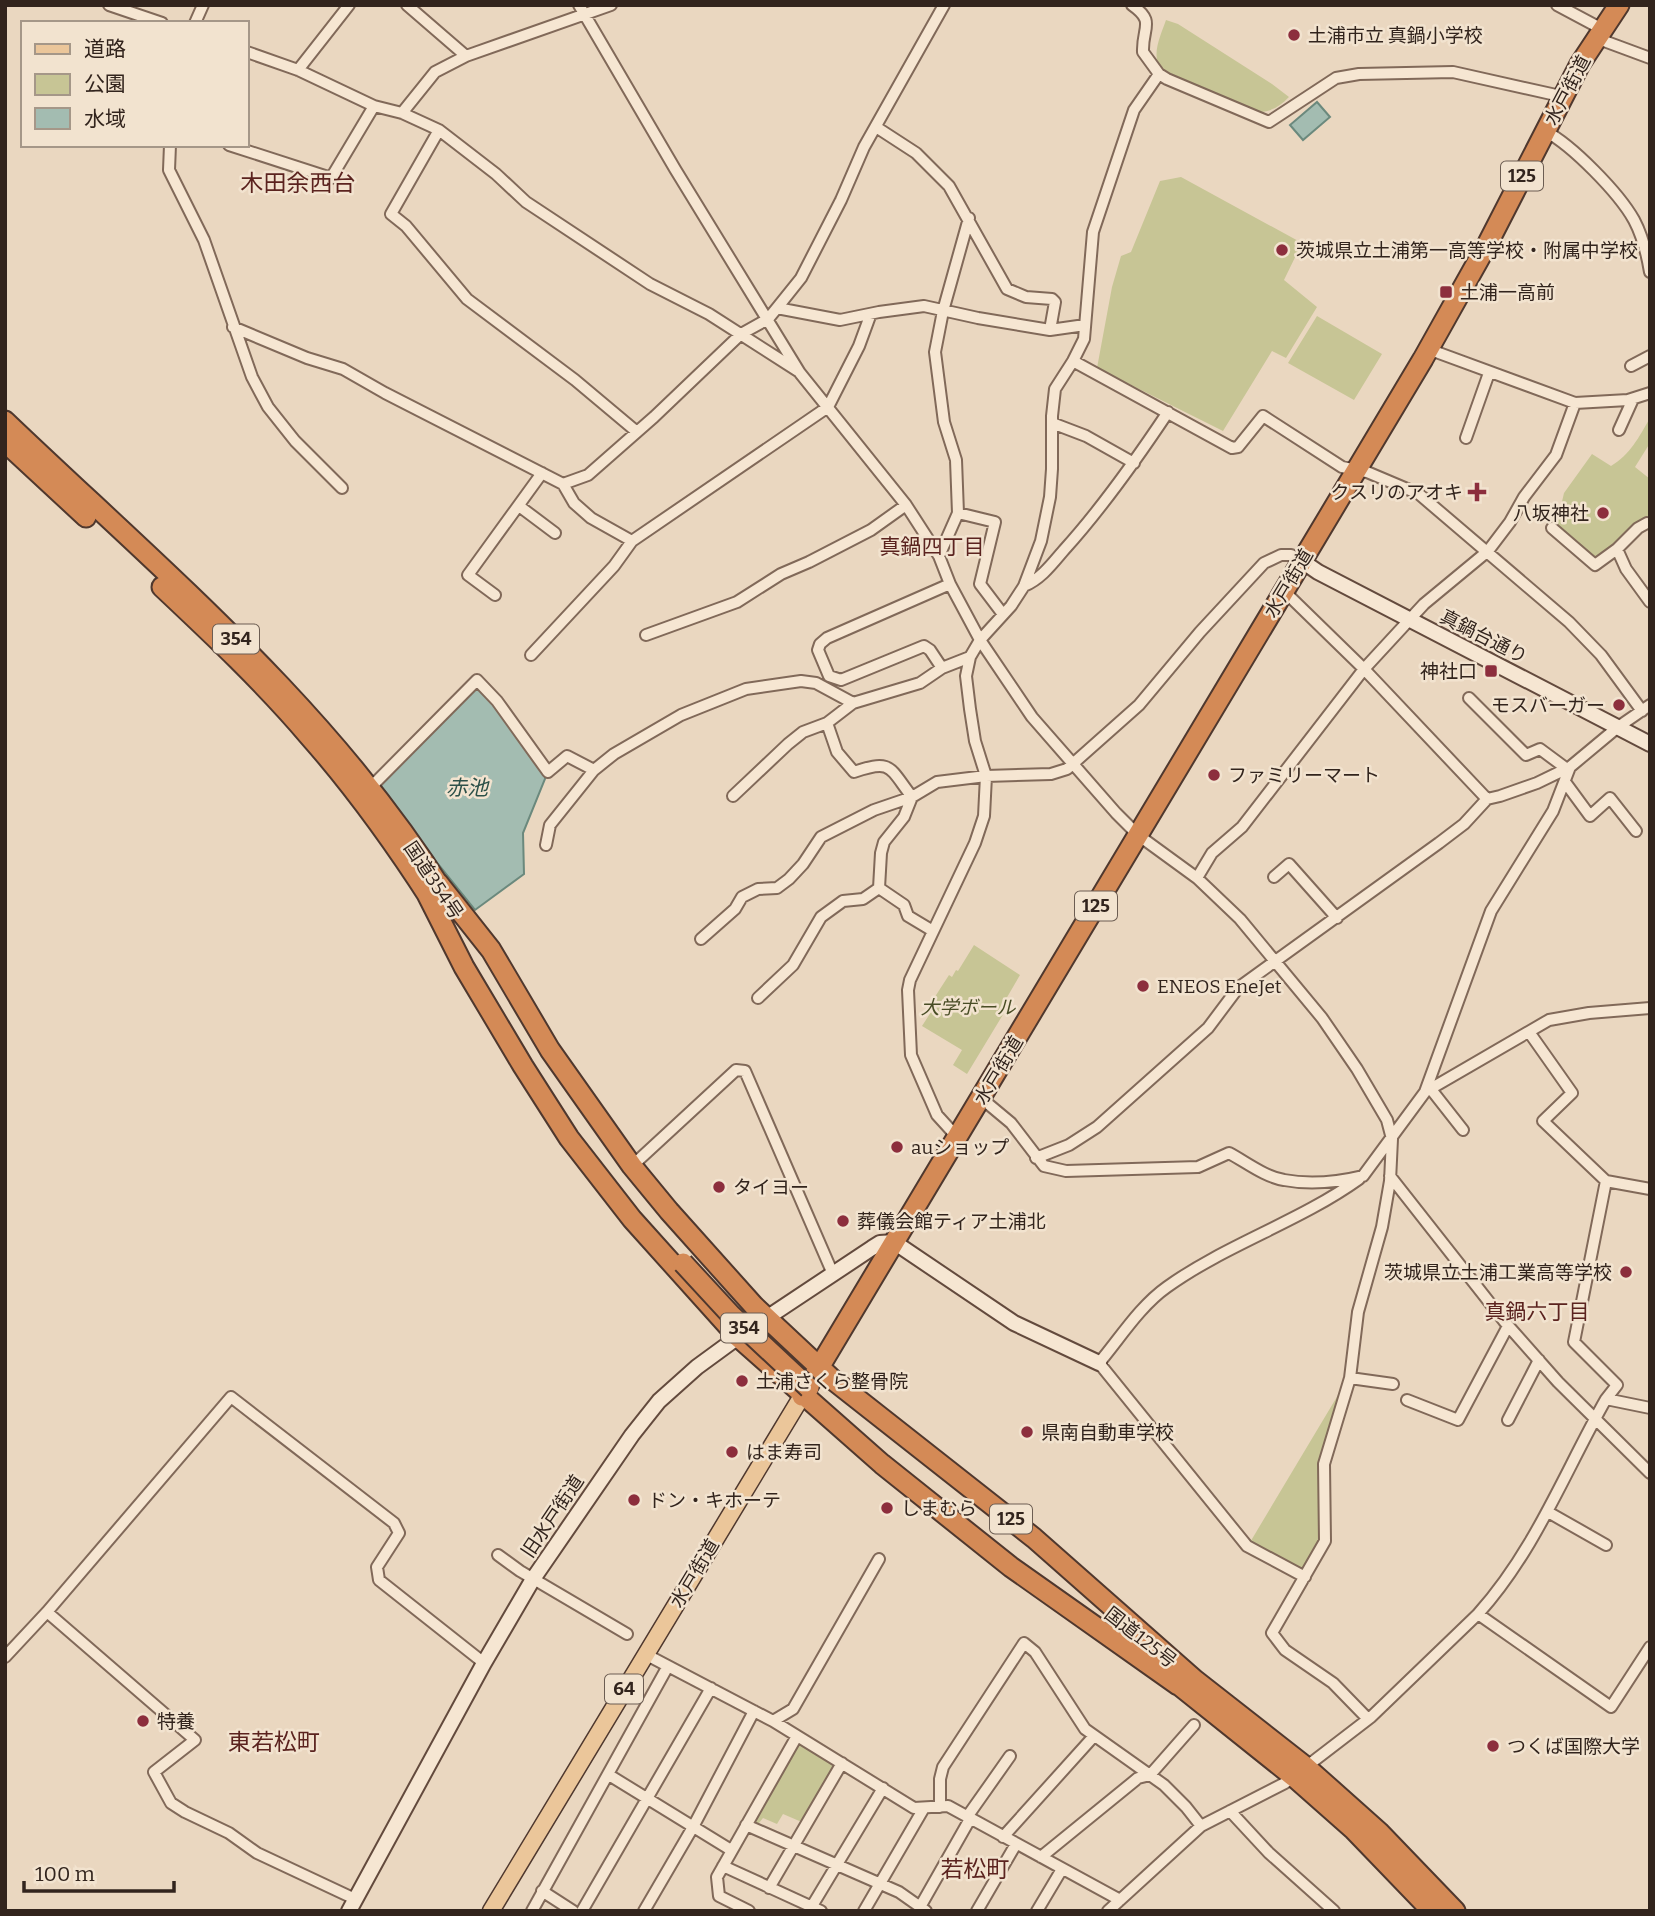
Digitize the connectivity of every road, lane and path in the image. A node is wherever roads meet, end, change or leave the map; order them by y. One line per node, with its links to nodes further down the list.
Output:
1 (109, 5): 11 (street)
2 (203, 5): 12 (street)
3 (349, 5): 17 (street)
4 (407, 5): 15 (street)
5 (611, 5): 10 (street)
6 (944, 5): 22 (street)
7 (1132, 5): 18 (street)
8 (1558, 5): 13 (street)
9 (1617, 8): 13 (highway, 水戸街道 / 125)
10 (582, 10): 15 (street); 32 (street)
11 (156, 21)
12 (196, 21)
13 (1599, 34): 16 (street); 19 (highway, 水戸街道 / 125)
14 (248, 52): 17 (street)
15 (466, 56): 21 (street)
16 (1650, 58)
17 (298, 70): 20 (street)
18 (1159, 74): 19 (street); 33 (street)
19 (1562, 98): 24 (highway, 水戸街道 / 125)
20 (374, 106): 21 (street); 26 (street)
21 (402, 113): 23 (street)
22 (876, 127): 27 (street); 29 (street)
23 (439, 130): 36 (street); 51 (street)
24 (1545, 131): 28 (street); 37 (highway, 水戸街道 / 125)
25 (170, 147): 34 (street)
26 (235, 147)
27 (969, 218): 30 (street); 35 (street)
28 (1650, 272)
29 (777, 308): 31 (street); 32 (street)
30 (943, 311): 31 (street); 35 (street); 61 (street)
31 (870, 316): 46 (street)
32 (768, 318): 36 (street); 41 (street)
33 (1085, 325): 35 (street); 39 (street)
34 (233, 327): 56 (street); 58 (street)
35 (1050, 330)
36 (741, 334): 41 (street); 51 (street)
37 (1428, 349): 42 (street); 55 (highway, 水戸街道 / 125)
38 (1650, 356): 40 (street)
39 (1073, 361): 47 (street); 49 (street)
40 (1631, 366)
41 (800, 373): 46 (street)
42 (1489, 373): 45 (street); 52 (street)
43 (1650, 393): 44 (street)
44 (1633, 399): 45 (street); 50 (street)
45 (1575, 403): 67 (street)
46 (828, 407): 59 (street); 65 (street)
47 (1168, 412): 54 (street); 55 (street)
48 (5, 421): 94 (highway, 国道354号 / 354)
49 (1052, 423): 54 (street); 71 (street)
50 (1619, 430)
51 (636, 432): 57 (street)
52 (1466, 438)
53 (5, 442): 103 (highway, 国道354号 / 354)
54 (1133, 463): 71 (street)
55 (1357, 471): 67 (street); 69 (highway, 水戸街道 / 125)
56 (542, 472): 57 (street); 60 (street)
57 (564, 484): 65 (street)
58 (342, 488)
59 (906, 505): 68 (street); 77 (street)
60 (519, 506): 64 (street); 73 (street)
61 (958, 513): 68 (street); 75 (street)
62 (1647, 523): 66 (street)
63 (1552, 528): 66 (street)
64 (555, 533)
65 (632, 541): 79 (street)
66 (1617, 549): 74 (street)
67 (1488, 551): 76 (street); 85 (street)
68 (939, 556): 70 (street)
69 (1302, 561): 72 (highway, 水戸街道 / 125); 76 (street, 真鍋台通り); 89 (street)
70 (950, 584): 78 (street); 81 (street)
71 (1024, 586): 75 (street)
72 (1284, 591): 82 (street); 99 (highway, 水戸街道 / 125)
73 (495, 595)
74 (1650, 602)
75 (1002, 613): 78 (street)
76 (1411, 620): 82 (street); 87 (street, 真鍋台通り)
77 (646, 635)
78 (980, 640): 80 (street); 89 (street)
79 (531, 655)
80 (970, 657): 81 (street); 92 (street)
81 (942, 668): 84 (street)
82 (1364, 669): 97 (street); 102 (street)
83 (1469, 698): 90 (street)
84 (853, 703): 86 (street); 91 (street)
85 (1646, 708): 87 (street)
86 (827, 723): 95 (street); 96 (street)
87 (1618, 727): 88 (street, 真鍋台通り); 90 (street)
88 (1650, 744)
89 (1074, 763): 92 (street); 99 (street)
90 (1568, 768): 93 (street); 97 (street)
91 (594, 770): 94 (street); 100 (street)
92 (986, 776): 96 (street); 106 (street)
93 (1565, 782): 98 (street); 112 (street)
94 (370, 788): 103 (highway, 国道354号 / 354)
95 (733, 796)
96 (912, 797): 104 (street); 107 (street)
97 (1487, 799): 105 (street)
98 (1636, 831)
99 (1138, 835): 102 (street); 113 (highway, 水戸街道 / 125)
100 (546, 845)
101 (1274, 877): 105 (street)
102 (1197, 878): 108 (street)
103 (432, 888): 118 (highway); 129 (highway); 133 (highway, 国道354号 / 354, bridge)
104 (879, 888): 106 (street); 109 (street)
105 (1337, 918): 108 (street)
106 (933, 931): 115 (street)
107 (701, 939)
108 (1274, 960): 116 (street); 117 (street)
109 (758, 998)
110 (1650, 1008): 111 (street)
111 (1529, 1032): 112 (street); 121 (street)
112 (1427, 1090): 114 (street); 116 (street)
113 (981, 1098): 115 (highway, 水戸街道 / 125); 117 (street)
114 (1463, 1130)
115 (957, 1138): 123 (highway, 水戸街道 / 125)
116 (1392, 1139): 119 (street); 120 (street)
117 (1036, 1158): 119 (street)
118 (632, 1166): 125 (street); 127 (highway)
119 (1363, 1176): 131 (street)
120 (1390, 1176): 128 (street); 132 (street)
121 (1606, 1181): 122 (street); 135 (street)
122 (1650, 1189)
123 (894, 1242): 124 (street, 旧水戸街道); 126 (highway, 水戸街道 / 125); 131 (street)
124 (852, 1262): 125 (street, 旧水戸街道); 126 (street)
125 (833, 1274): 127 (street, 旧水戸街道)
126 (867, 1287): 133 (highway, 水戸街道 / 125)
127 (766, 1318): 129 (street, 旧水戸街道); 133 (highway)
128 (1508, 1326): 130 (street); 136 (street)
129 (738, 1337): 133 (highway); 146 (street, 旧水戸街道)
130 (1539, 1360): 138 (street); 139 (street)
131 (1099, 1363): 145 (street)
132 (1350, 1378): 134 (street); 145 (street)
133 (811, 1382): 151 (main road, 水戸街道 / 64); 155 (highway, 国道125号 / 125); 155 (highway, 125); 155 (highway, 125)
134 (1393, 1384)
135 (1606, 1399): 137 (street); 138 (street)
136 (1407, 1400)
137 (1650, 1408)
138 (1595, 1418): 140 (street); 141 (street)
139 (1508, 1420)
140 (1650, 1473)
141 (1548, 1512): 142 (street); 148 (street)
142 (1606, 1545)
143 (498, 1555): 146 (street)
144 (879, 1559): 159 (street)
145 (1305, 1577): 158 (street)
146 (533, 1578): 149 (street); 153 (street, 旧水戸街道)
147 (47, 1612): 152 (street); 153 (street); 189 (street)
148 (1478, 1614): 150 (street); 158 (street)
149 (627, 1634)
150 (1650, 1647)
151 (645, 1654): 154 (street); 192 (main road, 水戸街道 / 64)
152 (5, 1657)
153 (484, 1663): 189 (street, 旧水戸街道)
154 (668, 1666): 156 (street); 167 (street)
155 (1186, 1682): 165 (highway, 国道125号 / 125)
156 (710, 1688): 157 (street); 169 (street)
157 (754, 1711): 159 (street); 176 (street)
158 (1368, 1719): 165 (street)
159 (773, 1721): 161 (street)
160 (1194, 1725): 166 (street)
161 (797, 1736): 164 (street); 174 (street)
162 (1094, 1737): 166 (street); 170 (street); 177 (street)
163 (1010, 1756): 173 (street)
164 (842, 1763): 168 (street); 179 (street)
165 (1300, 1772): 172 (street); 203 (highway, 国道125号 / 125); 204 (highway, 国道125号 / 125)
166 (1150, 1774): 175 (street); 181 (street)
167 (609, 1775): 169 (street); 187 (street)
168 (883, 1788): 171 (street); 182 (street)
169 (647, 1799): 176 (street); 195 (street)
170 (940, 1807): 171 (street); 173 (street)
171 (924, 1808): 185 (street)
172 (1230, 1811): 175 (street); 202 (street)
173 (969, 1818): 177 (street); 190 (street)
174 (746, 1825): 179 (street); 180 (street)
175 (1201, 1825): 188 (street)
176 (693, 1827): 180 (street); 196 (street)
177 (1003, 1837): 178 (street)
178 (1016, 1844): 181 (street); 199 (street)
179 (794, 1845): 182 (street); 186 (street)
180 (731, 1850): 183 (street)
181 (1041, 1857): 184 (street)
182 (838, 1865): 185 (street); 191 (street)
183 (723, 1866): 186 (street); 197 (street)
184 (1062, 1869): 188 (street); 200 (street)
185 (879, 1884): 190 (street); 198 (street)
186 (769, 1888): 191 (street)
187 (542, 1891): 193 (street); 194 (street)
188 (1120, 1900): 201 (street)
189 (352, 1905)
190 (923, 1909)
191 (814, 1910)
192 (491, 1911)
193 (531, 1911)
194 (573, 1911)
195 (582, 1911)
196 (644, 1911)
197 (749, 1911)
198 (864, 1911)
199 (977, 1911)
200 (1037, 1911)
201 (1108, 1911)
202 (1334, 1911)
203 (1432, 1911)
204 (1455, 1911)

